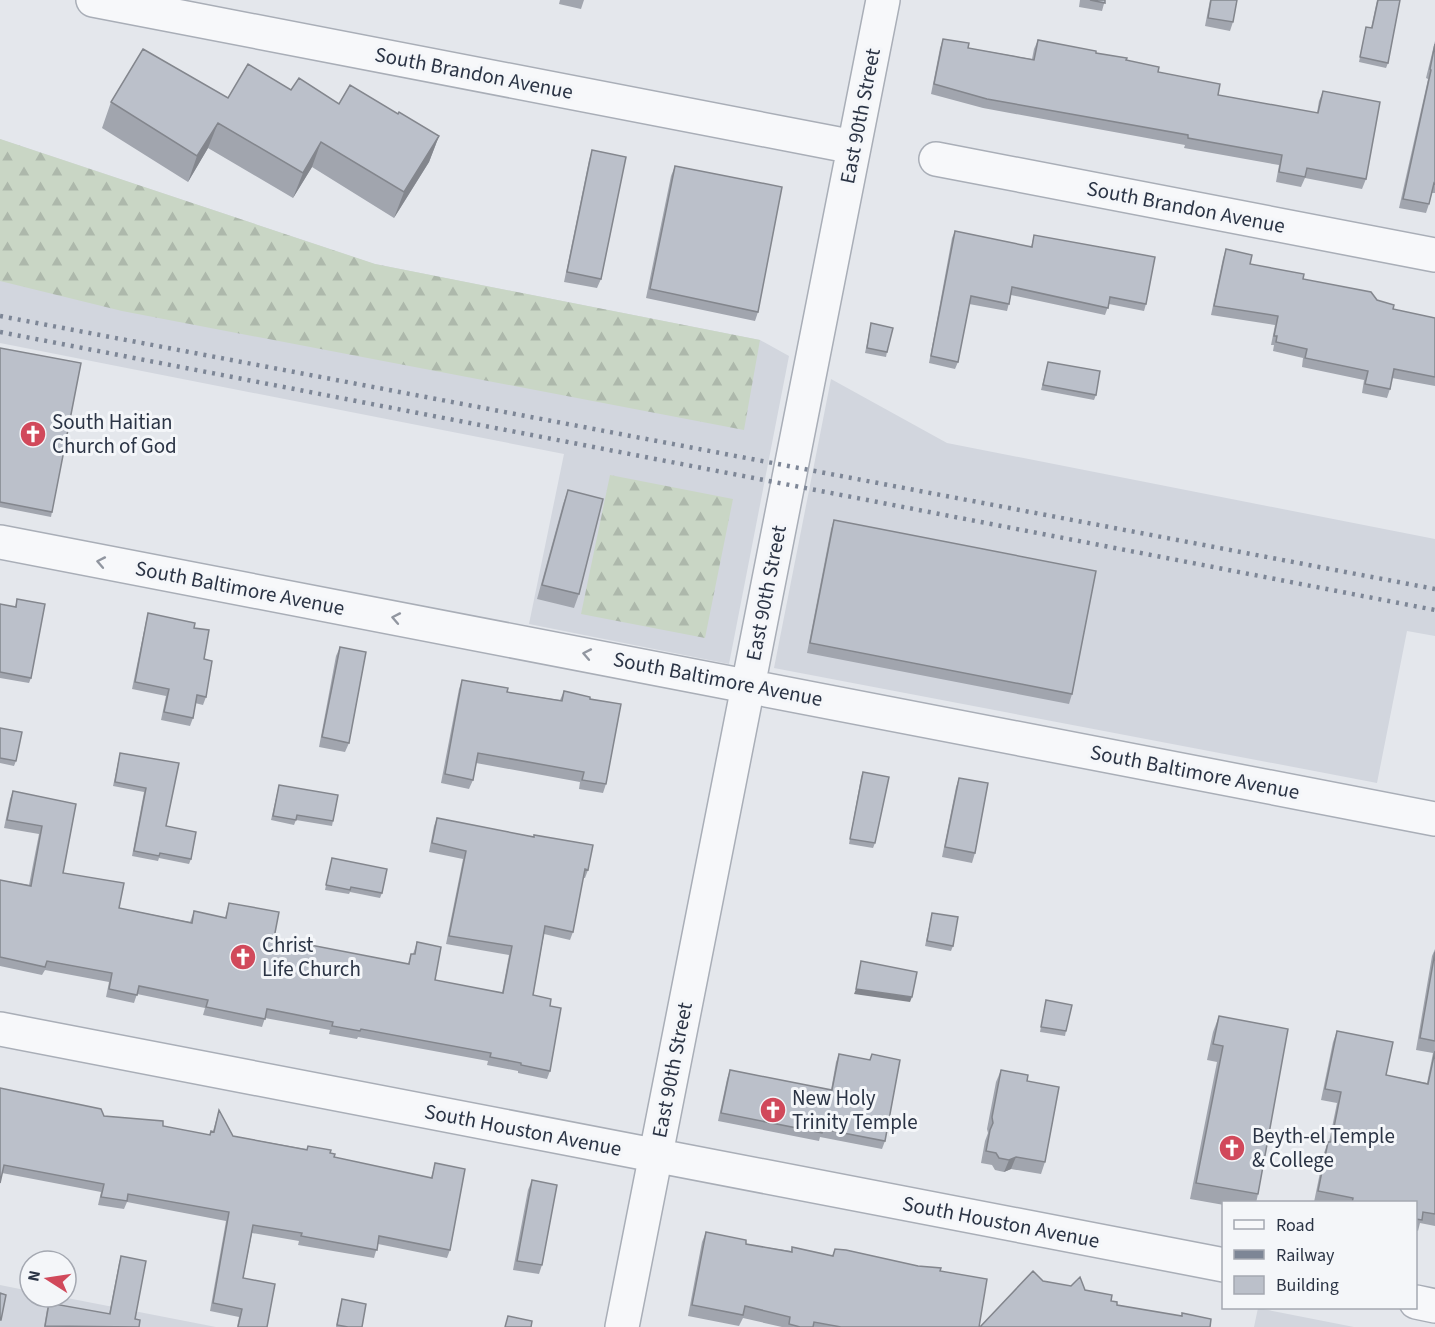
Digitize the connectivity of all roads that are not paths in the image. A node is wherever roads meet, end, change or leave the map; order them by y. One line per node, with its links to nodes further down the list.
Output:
1 (93, 0): 3 (street, South Brandon Avenue)
2 (883, 0): 3 (street, East 90th Street)
3 (854, 147): 7 (street, East 90th Street)
4 (936, 159): 5 (street, South Brandon Avenue)
5 (1435, 255)
6 (0, 542): 7 (street, South Baltimore Avenue, one-way to 6)
7 (748, 685): 8 (street, South Baltimore Avenue); 10 (street, East 90th Street)
8 (1435, 819)
9 (0, 1029): 10 (street, South Houston Avenue)
10 (655, 1156): 11 (street, South Houston Avenue); 14 (street, East 90th Street)
11 (1222, 1265)
12 (1417, 1302): 13 (street)
13 (1435, 1306)
14 (622, 1327)

